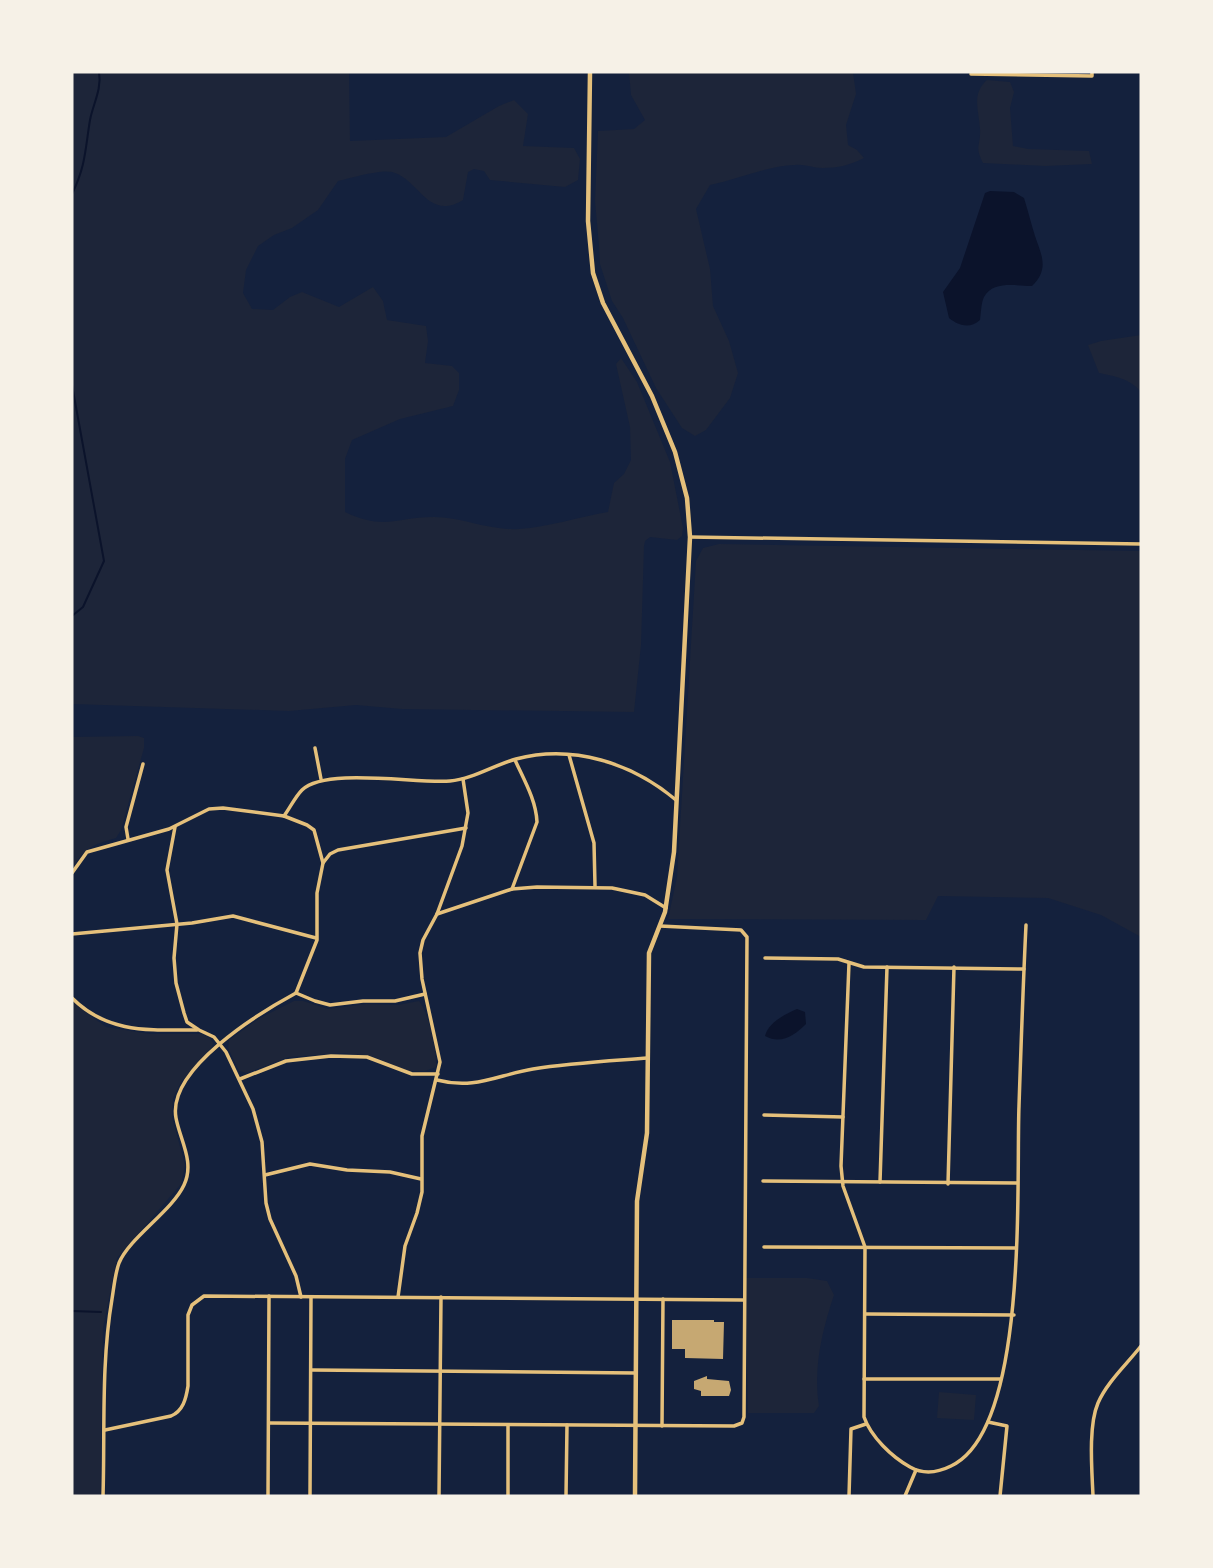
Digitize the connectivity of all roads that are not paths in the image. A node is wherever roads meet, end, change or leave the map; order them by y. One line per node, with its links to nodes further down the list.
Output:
1 (590, 72): 4 (street)
2 (1092, 72): 3 (street)
3 (971, 74)
4 (690, 537): 5 (street); 12 (street)
5 (1141, 544)
6 (315, 748): 10 (street)
7 (569, 755): 8 (street); 12 (street); 19 (street)
8 (514, 760): 11 (street); 20 (street)
9 (143, 764): 16 (street)
10 (321, 779): 11 (street); 13 (street)
11 (463, 779): 15 (street)
12 (676, 800): 21 (street)
13 (284, 816): 14 (street); 17 (street)
14 (175, 827): 16 (street); 23 (street)
15 (466, 828): 17 (street); 22 (street)
16 (128, 839): 18 (street)
17 (323, 863): 27 (street)
18 (72, 873)
19 (595, 886): 20 (street); 21 (street)
20 (512, 889): 22 (street)
21 (666, 908): 25 (street)
22 (437, 914): 34 (street)
23 (177, 925): 26 (street); 27 (street); 36 (street)
24 (1026, 925): 32 (street)
25 (660, 926): 38 (street); 61 (street)
26 (72, 934)
27 (317, 937): 33 (street)
28 (765, 958): 29 (street)
29 (849, 963): 30 (street); 43 (street)
30 (887, 967): 31 (street); 48 (street)
31 (954, 967): 32 (street); 50 (street)
32 (1024, 969): 49 (street)
33 (296, 993): 34 (street); 37 (street)
34 (425, 995): 39 (street)
35 (72, 998): 36 (street)
36 (199, 1030): 37 (street)
37 (220, 1045): 40 (street); 79 (street)
38 (648, 1058): 41 (street); 59 (street)
39 (439, 1074): 40 (street); 41 (street)
40 (240, 1079): 44 (street)
41 (437, 1080): 45 (street)
42 (764, 1115): 43 (street)
43 (843, 1117): 47 (street)
44 (265, 1174): 45 (street); 55 (street)
45 (422, 1179): 57 (street)
46 (763, 1181): 47 (street)
47 (843, 1182): 48 (street); 52 (street)
48 (880, 1183): 50 (street)
49 (1017, 1183): 50 (street); 53 (street)
50 (948, 1184)
51 (764, 1247): 52 (street)
52 (865, 1248): 53 (street); 62 (street)
53 (1016, 1248): 63 (street)
54 (269, 1296): 55 (street); 71 (street); 79 (street)
55 (301, 1297): 56 (street)
56 (311, 1297): 57 (street); 65 (street)
57 (397, 1297): 58 (street)
58 (441, 1297): 59 (street); 66 (street)
59 (636, 1299): 60 (street); 67 (street)
60 (663, 1299): 61 (street); 78 (street)
61 (744, 1300): 78 (street)
62 (865, 1314): 63 (street); 69 (street)
63 (1014, 1315): 68 (street)
64 (1141, 1346): 91 (street)
65 (312, 1370): 66 (street); 72 (street)
66 (440, 1372): 67 (street); 74 (street)
67 (636, 1373): 77 (street)
68 (1000, 1378): 69 (street); 70 (street)
69 (864, 1379): 73 (street)
70 (988, 1422): 80 (street); 90 (street)
71 (270, 1423): 72 (street); 82 (street)
72 (311, 1423): 74 (street); 83 (street)
73 (866, 1424): 80 (street); 88 (street)
74 (440, 1425): 75 (street); 84 (street)
75 (508, 1425): 76 (street); 85 (street)
76 (567, 1425): 77 (street); 86 (street)
77 (635, 1426): 78 (street); 87 (street)
78 (662, 1426)
79 (106, 1430): 81 (street)
80 (916, 1470): 89 (street)
81 (103, 1496)
82 (268, 1496)
83 (310, 1496)
84 (439, 1496)
85 (508, 1496)
86 (566, 1496)
87 (633, 1496)
88 (849, 1496)
89 (905, 1496)
90 (1000, 1496)
91 (1093, 1496)

